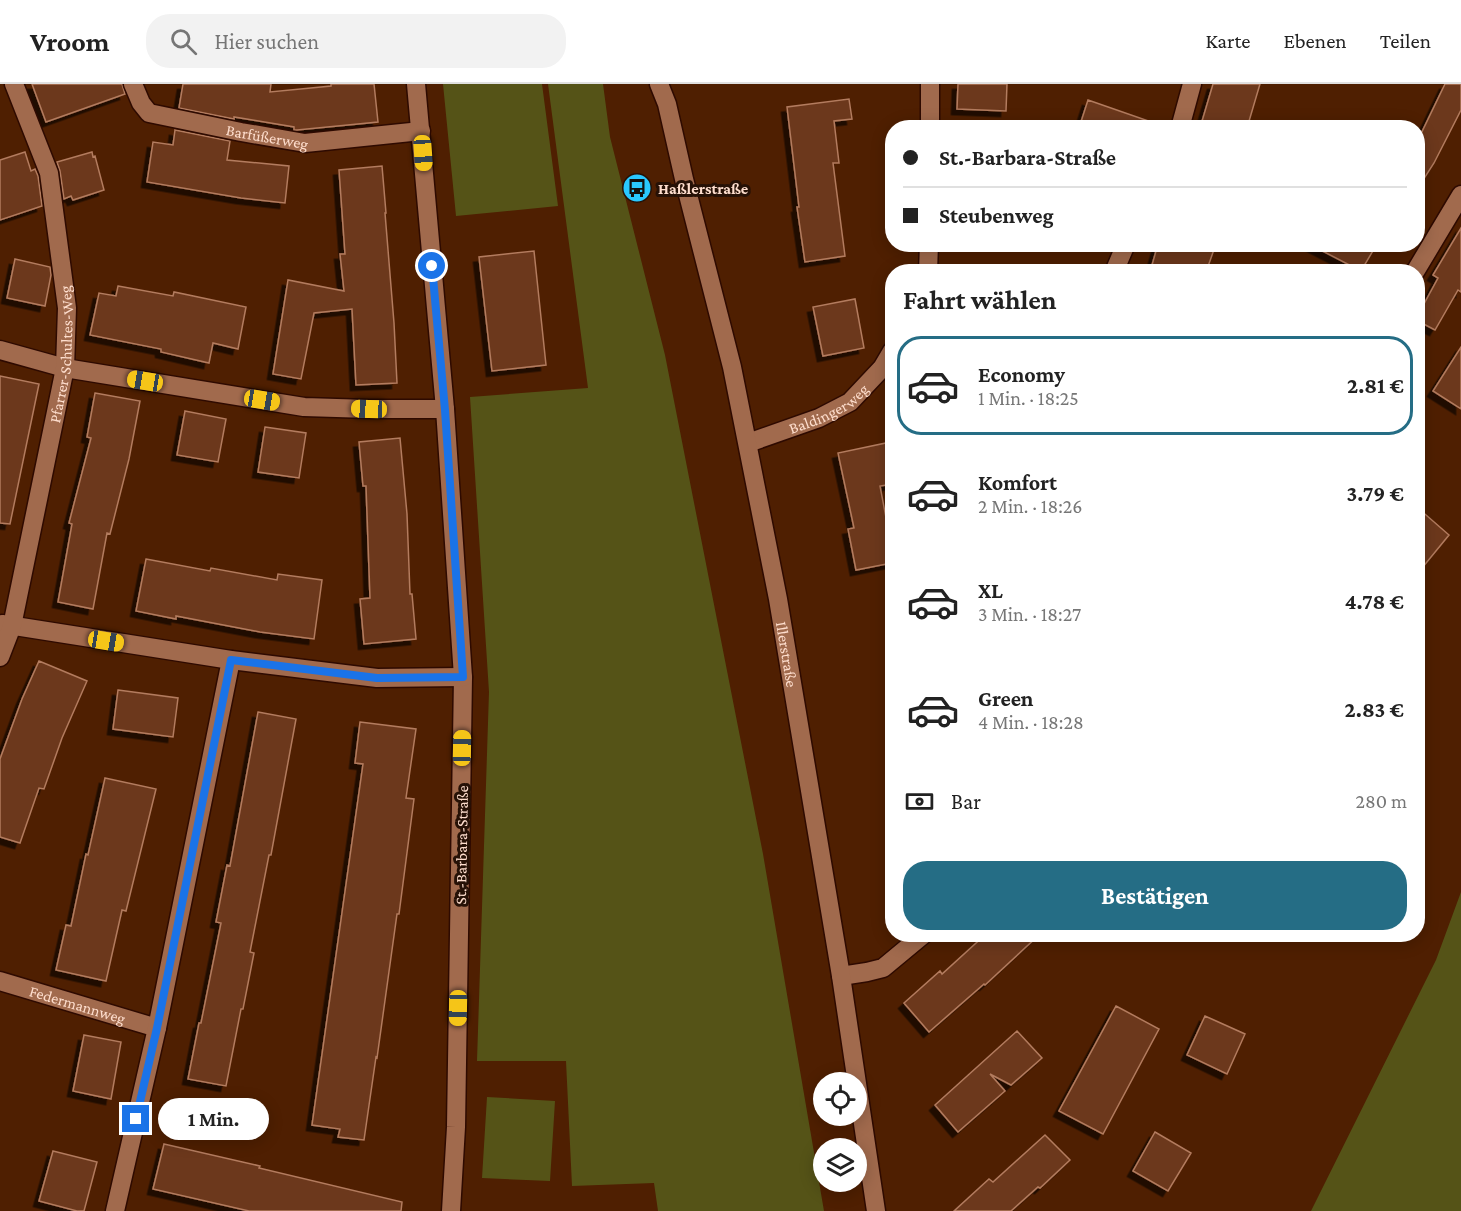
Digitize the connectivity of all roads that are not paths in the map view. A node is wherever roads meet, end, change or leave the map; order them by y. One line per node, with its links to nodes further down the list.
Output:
1 (14, 84): 16 (street, Pfarrer-Schultes-Weg)
2 (133, 84): 11 (street, Barfüßerweg)
3 (416, 84): 11 (street, St.-Barbara-Straße)
4 (659, 84): 8 (street, Illerstraße)
5 (667, 84): 8 (street, Illerstraße)
6 (930, 84): 9 (street)
7 (1192, 84): 10 (street)
8 (667, 104): 18 (street, Illerstraße)
9 (930, 120)
10 (1182, 120)
11 (421, 131): 17 (street, St.-Barbara-Straße)
12 (1461, 195): 13 (street)
13 (1420, 264)
14 (0, 350): 16 (street)
15 (885, 363): 18 (street, Baldingerweg)
16 (65, 368): 17 (street); 19 (street, Pfarrer-Schultes-Weg)
17 (445, 410): 22 (street, St.-Barbara-Straße)
18 (748, 443): 24 (street, Illerstraße)
19 (6, 625): 20 (street, Pfarrer-Schultes-Weg); 21 (street)
20 (0, 657)
21 (231, 660): 22 (street); 26 (street)
22 (463, 677): 28 (street, St.-Barbara-Straße)
23 (914, 942): 24 (street)
24 (841, 976): 29 (street, Illerstraße)
25 (0, 981): 26 (street, Federmannweg)
26 (157, 1028): 27 (street)
27 (115, 1211)
28 (452, 1211)
29 (876, 1211)

